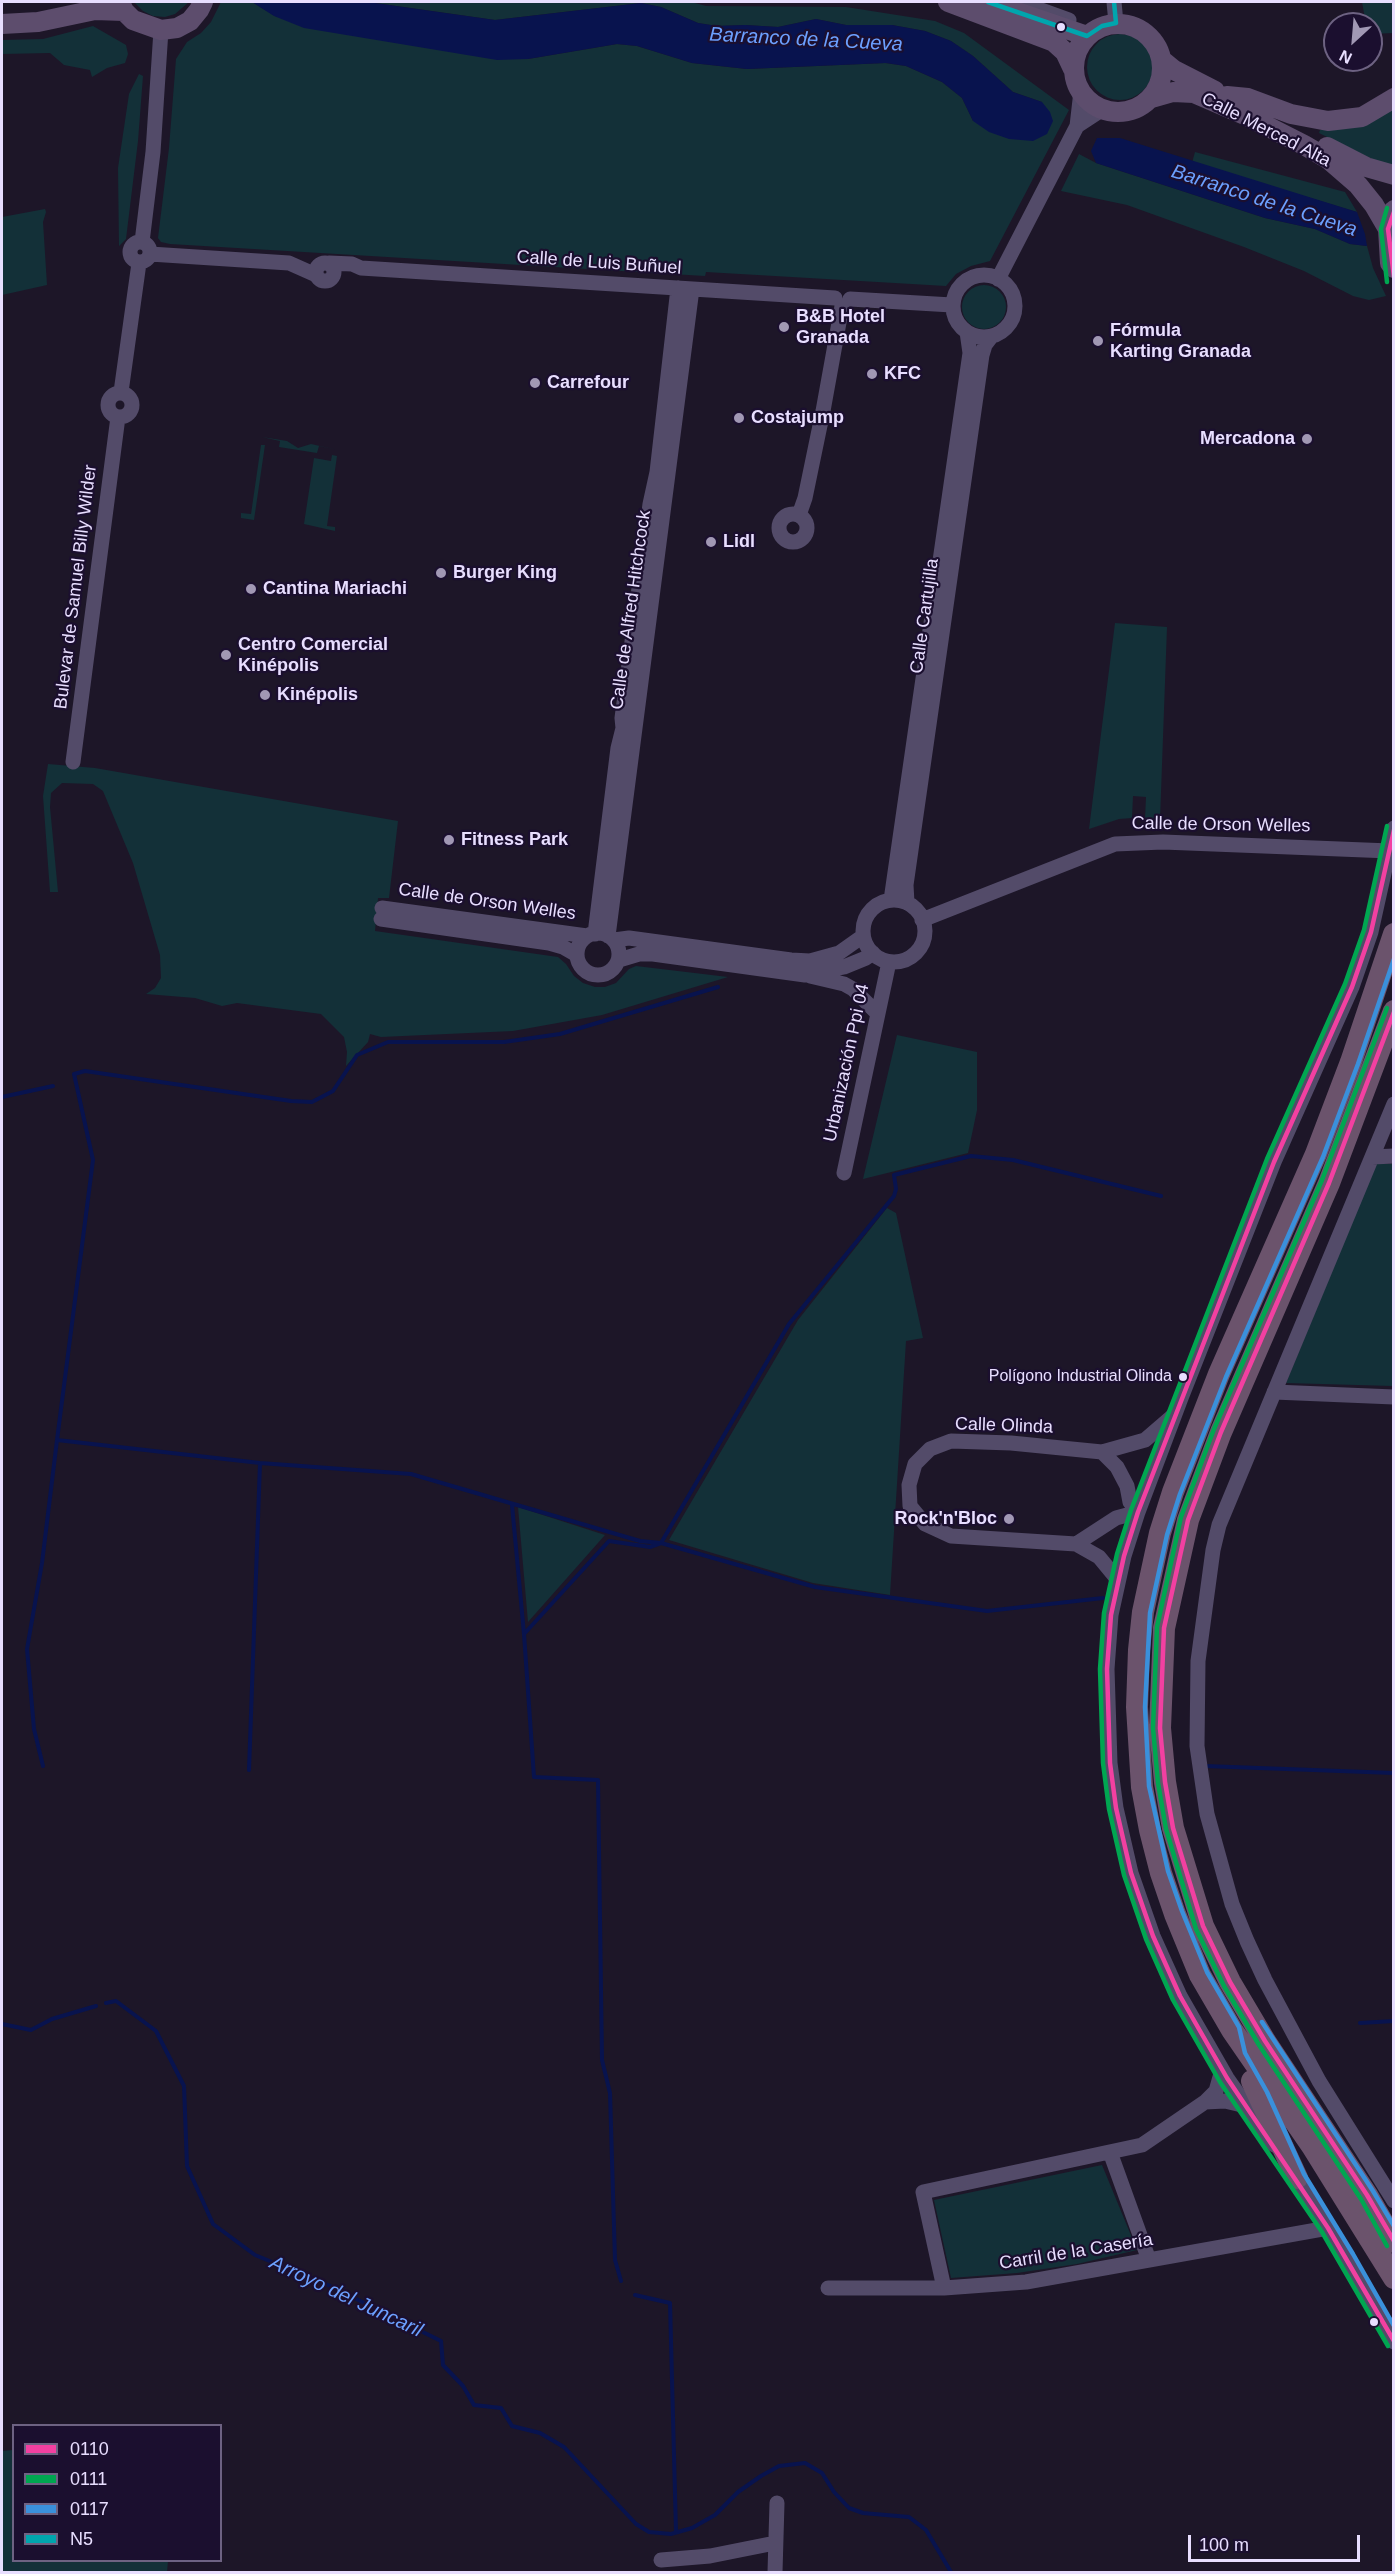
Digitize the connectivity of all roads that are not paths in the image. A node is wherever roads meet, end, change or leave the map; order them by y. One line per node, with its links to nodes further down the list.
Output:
1 (203, 2): 9 (main road)
2 (948, 2): 12 (main road)
3 (988, 2): 10 (main road)
4 (1019, 2): 10 (street)
5 (1114, 2): 7 (street)
6 (122, 6): 8 (main road); 9 (main road)
7 (1116, 23): 10 (main road); 11 (main road)
8 (2, 24)
9 (161, 30): 21 (street)
10 (1090, 33): 12 (main road)
11 (1163, 61): 14 (main road, Calle Merced Alta); 15 (main road)
12 (1073, 69): 13 (main road)
13 (1081, 91): 17 (main road); 18 (street)
14 (1227, 96): 16 (main road); 19 (main road, Calle Merced Alta)
15 (1152, 98): 17 (main road); 20 (main road, Calle Merced Alta)
16 (1394, 98)
17 (1103, 109): 18 (street)
18 (1077, 126): 23 (street)
19 (1394, 175)
20 (1391, 219): 22 (main road)
21 (143, 253): 24 (street, Calle de Luis Buñuel); 30 (street, Bulevar de Samuel Billy Wilder)
22 (1392, 271)
23 (998, 279): 26 (street); 28 (street)
24 (685, 288): 25 (street, Calle de Luis Buñuel); 39 (street, Calle de Alfred Hitchcock)
25 (842, 301): 26 (street, Calle de Luis Buñuel); 29 (street)
26 (952, 305): 27 (street)
27 (967, 332): 28 (street); 33 (street, Calle Cartujilla)
28 (992, 336): 34 (street, Calle Cartujilla)
29 (799, 515)
30 (74, 762)
31 (1394, 828): 32 (street)
32 (1390, 851): 37 (street, Calle de Orson Welles); 54 (street)
33 (891, 900): 34 (street); 40 (street)
34 (907, 903): 37 (street)
35 (381, 914): 36 (street, Calle de Orson Welles)
36 (398, 916): 39 (street, Calle de Orson Welles); 42 (street, Calle de Orson Welles)
37 (922, 920): 44 (street)
38 (1394, 934): 59 (highway)
39 (601, 936): 40 (street, Calle de Orson Welles); 42 (street); 43 (street)
40 (863, 936): 41 (street)
41 (873, 953): 44 (street); 45 (street)
42 (577, 955): 43 (street)
43 (619, 960): 45 (street)
44 (889, 962): 47 (street, Urbanización Ppi 04)
45 (805, 975): 47 (street)
46 (1394, 1011): 67 (highway)
47 (877, 1013): 51 (street, Urbanización Ppi 04)
48 (1394, 1104): 50 (street)
49 (1394, 1156): 50 (street)
50 (1372, 1157): 52 (street)
51 (844, 1173)
52 (1274, 1392): 53 (street); 65 (street)
53 (1394, 1397)
54 (1176, 1413): 55 (street, Calle Olinda); 56 (street)
55 (1102, 1452): 56 (street); 57 (street, Calle Olinda)
56 (1138, 1512): 57 (street); 58 (street)
57 (1076, 1544): 58 (street, Calle Olinda)
58 (1118, 1580): 60 (street)
59 (1232, 2030): 64 (highway); 69 (highway)
60 (1224, 2074): 61 (street); 62 (street)
61 (1205, 2102): 62 (street); 63 (street)
62 (1246, 2106): 64 (street)
63 (1110, 2152): 68 (street); 71 (street)
64 (1297, 2178): 66 (street)
65 (1394, 2201)
66 (1328, 2228): 68 (street, Carril de la Casería); 72 (street)
67 (1394, 2242)
68 (1149, 2260): 71 (street, Carril de la Casería)
69 (1394, 2278)
70 (828, 2288): 71 (street, Carril de la Casería)
71 (944, 2288)
72 (1394, 2342)
73 (777, 2503): 74 (street)
74 (775, 2543): 75 (street); 76 (street)
75 (661, 2560)
76 (775, 2572)

